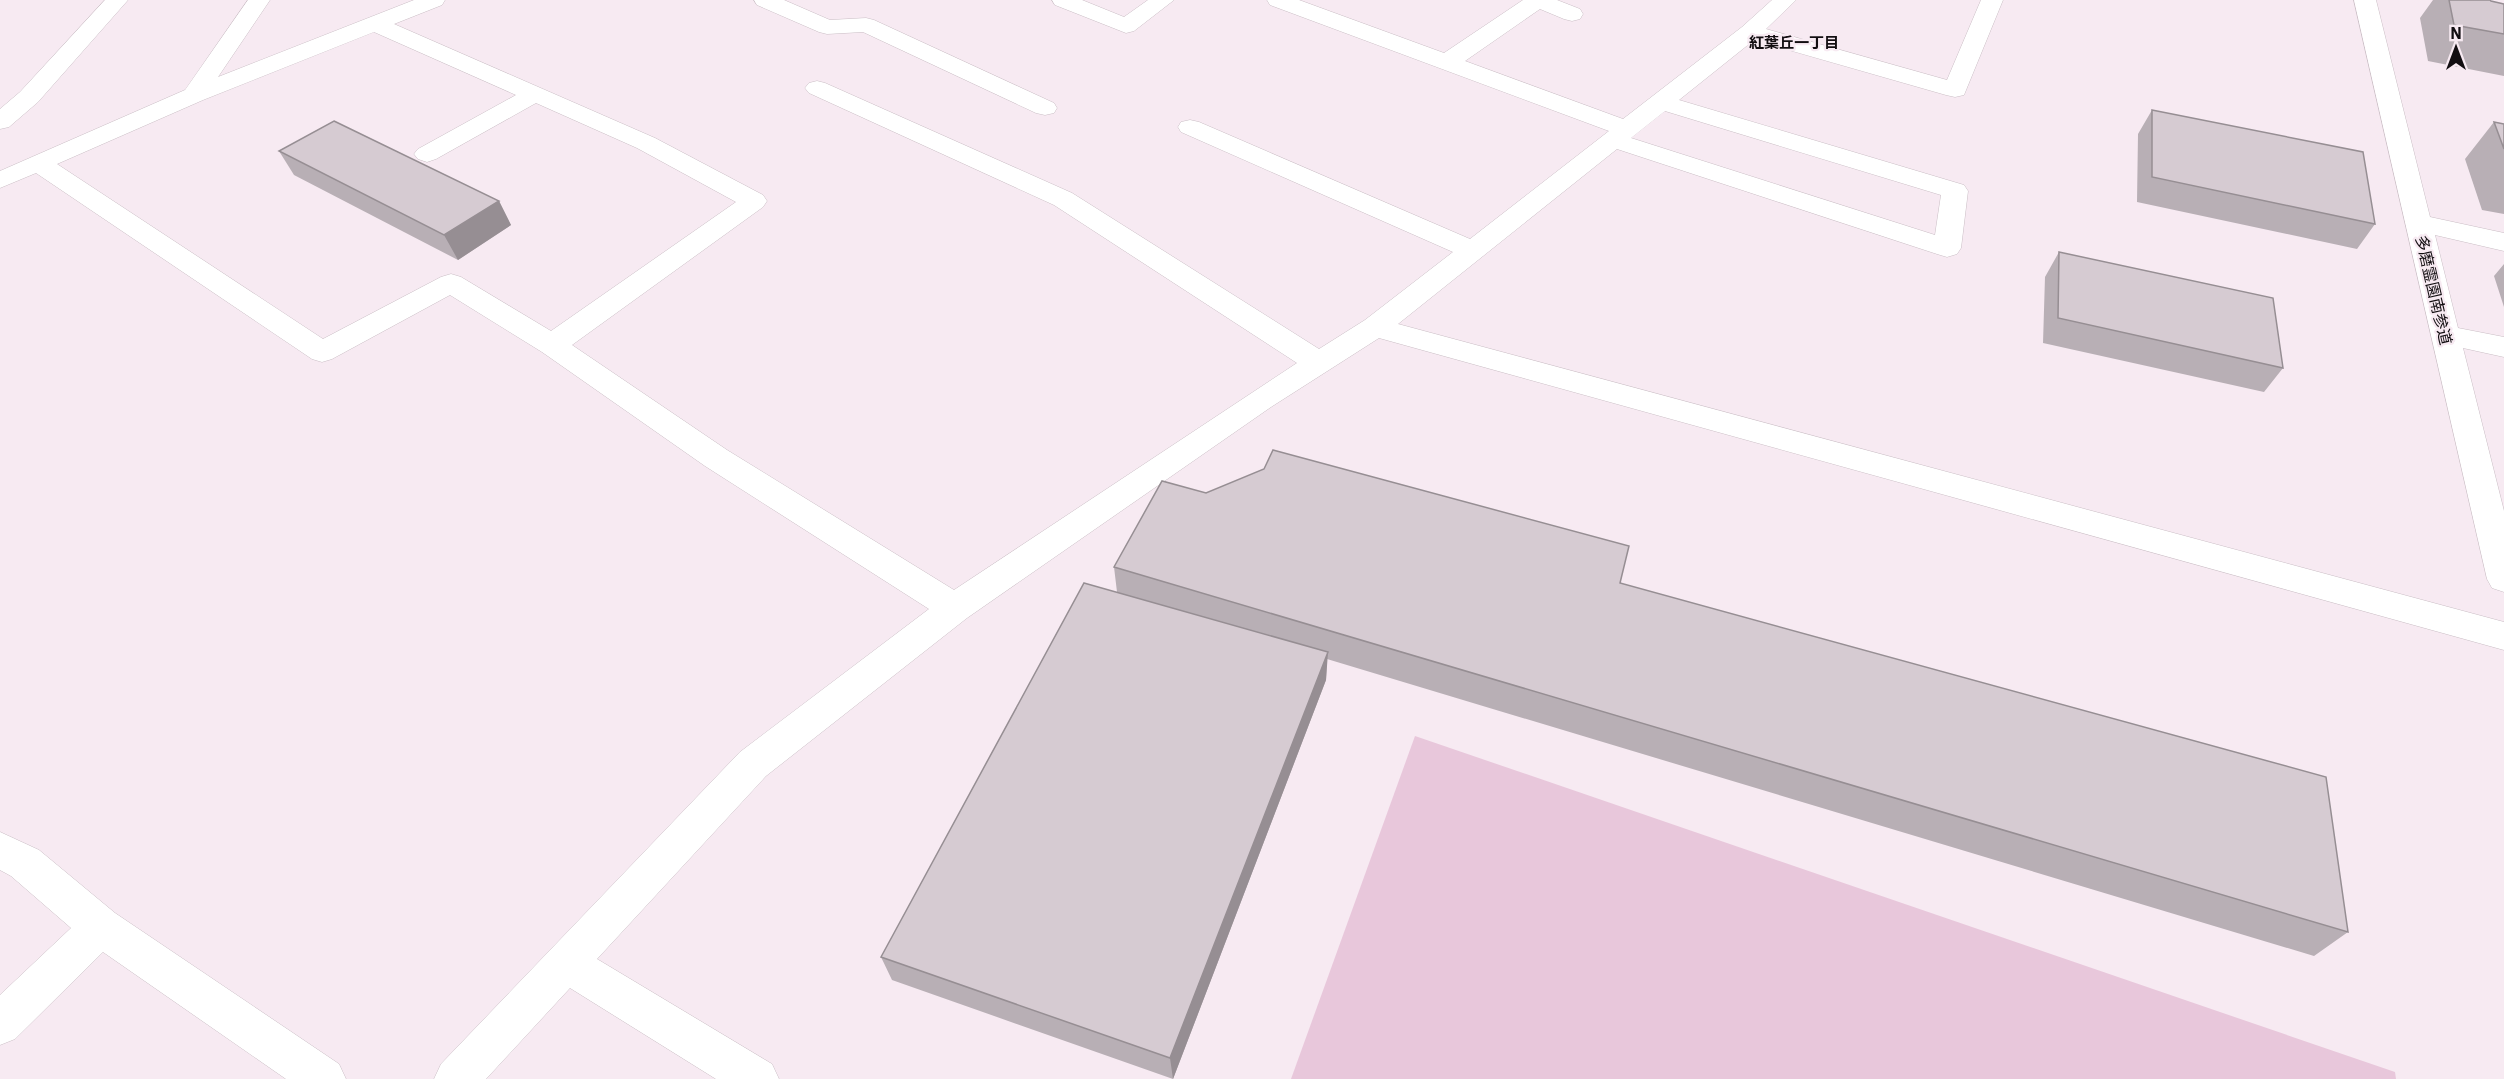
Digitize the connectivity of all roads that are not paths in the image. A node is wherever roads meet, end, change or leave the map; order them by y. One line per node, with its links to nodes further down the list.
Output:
1 (117, 0): 21 (street)
2 (259, 0): 17 (street)
3 (765, 0): 20 (street)
4 (1063, 0): 5 (street)
5 (1163, 0)
6 (1278, 0): 15 (street)
7 (1538, 0): 12 (street); 15 (street)
8 (1785, 0): 14 (street)
9 (1992, 0): 14 (street)
10 (2365, 0): 27 (street, 多磨霊園南参道)
11 (428, 2): 13 (street)
12 (1572, 14)
13 (376, 24): 17 (street); 18 (street)
14 (1750, 32): 19 (street)
15 (1446, 63): 23 (street)
16 (817, 88): 34 (street)
17 (194, 94): 25 (street)
18 (535, 94): 24 (street); 32 (street)
19 (1660, 102): 23 (street); 23 (street)
20 (1045, 108)
21 (0, 122)
22 (1190, 127): 29 (street)
23 (1620, 134): 29 (street)
24 (427, 154)
25 (38, 163): 26 (street); 32 (street)
26 (0, 180)
27 (2418, 223): 28 (street); 31 (street, 多磨霊園南参道)
28 (2504, 242)
29 (1472, 250): 30 (street)
30 (1375, 327): 34 (street); 37 (street)
31 (2445, 335): 33 (street); 35 (street, 多磨霊園南参道)
32 (552, 345): 36 (street)
33 (2504, 347)
34 (1319, 363): 36 (street)
35 (2504, 579)
36 (955, 608): 40 (street)
37 (2504, 636)
38 (0, 850): 39 (street)
39 (101, 927): 41 (street); 42 (street)
40 (566, 963): 43 (street); 44 (street)
41 (0, 1024)
42 (324, 1079)
43 (456, 1079)
44 (757, 1079)

